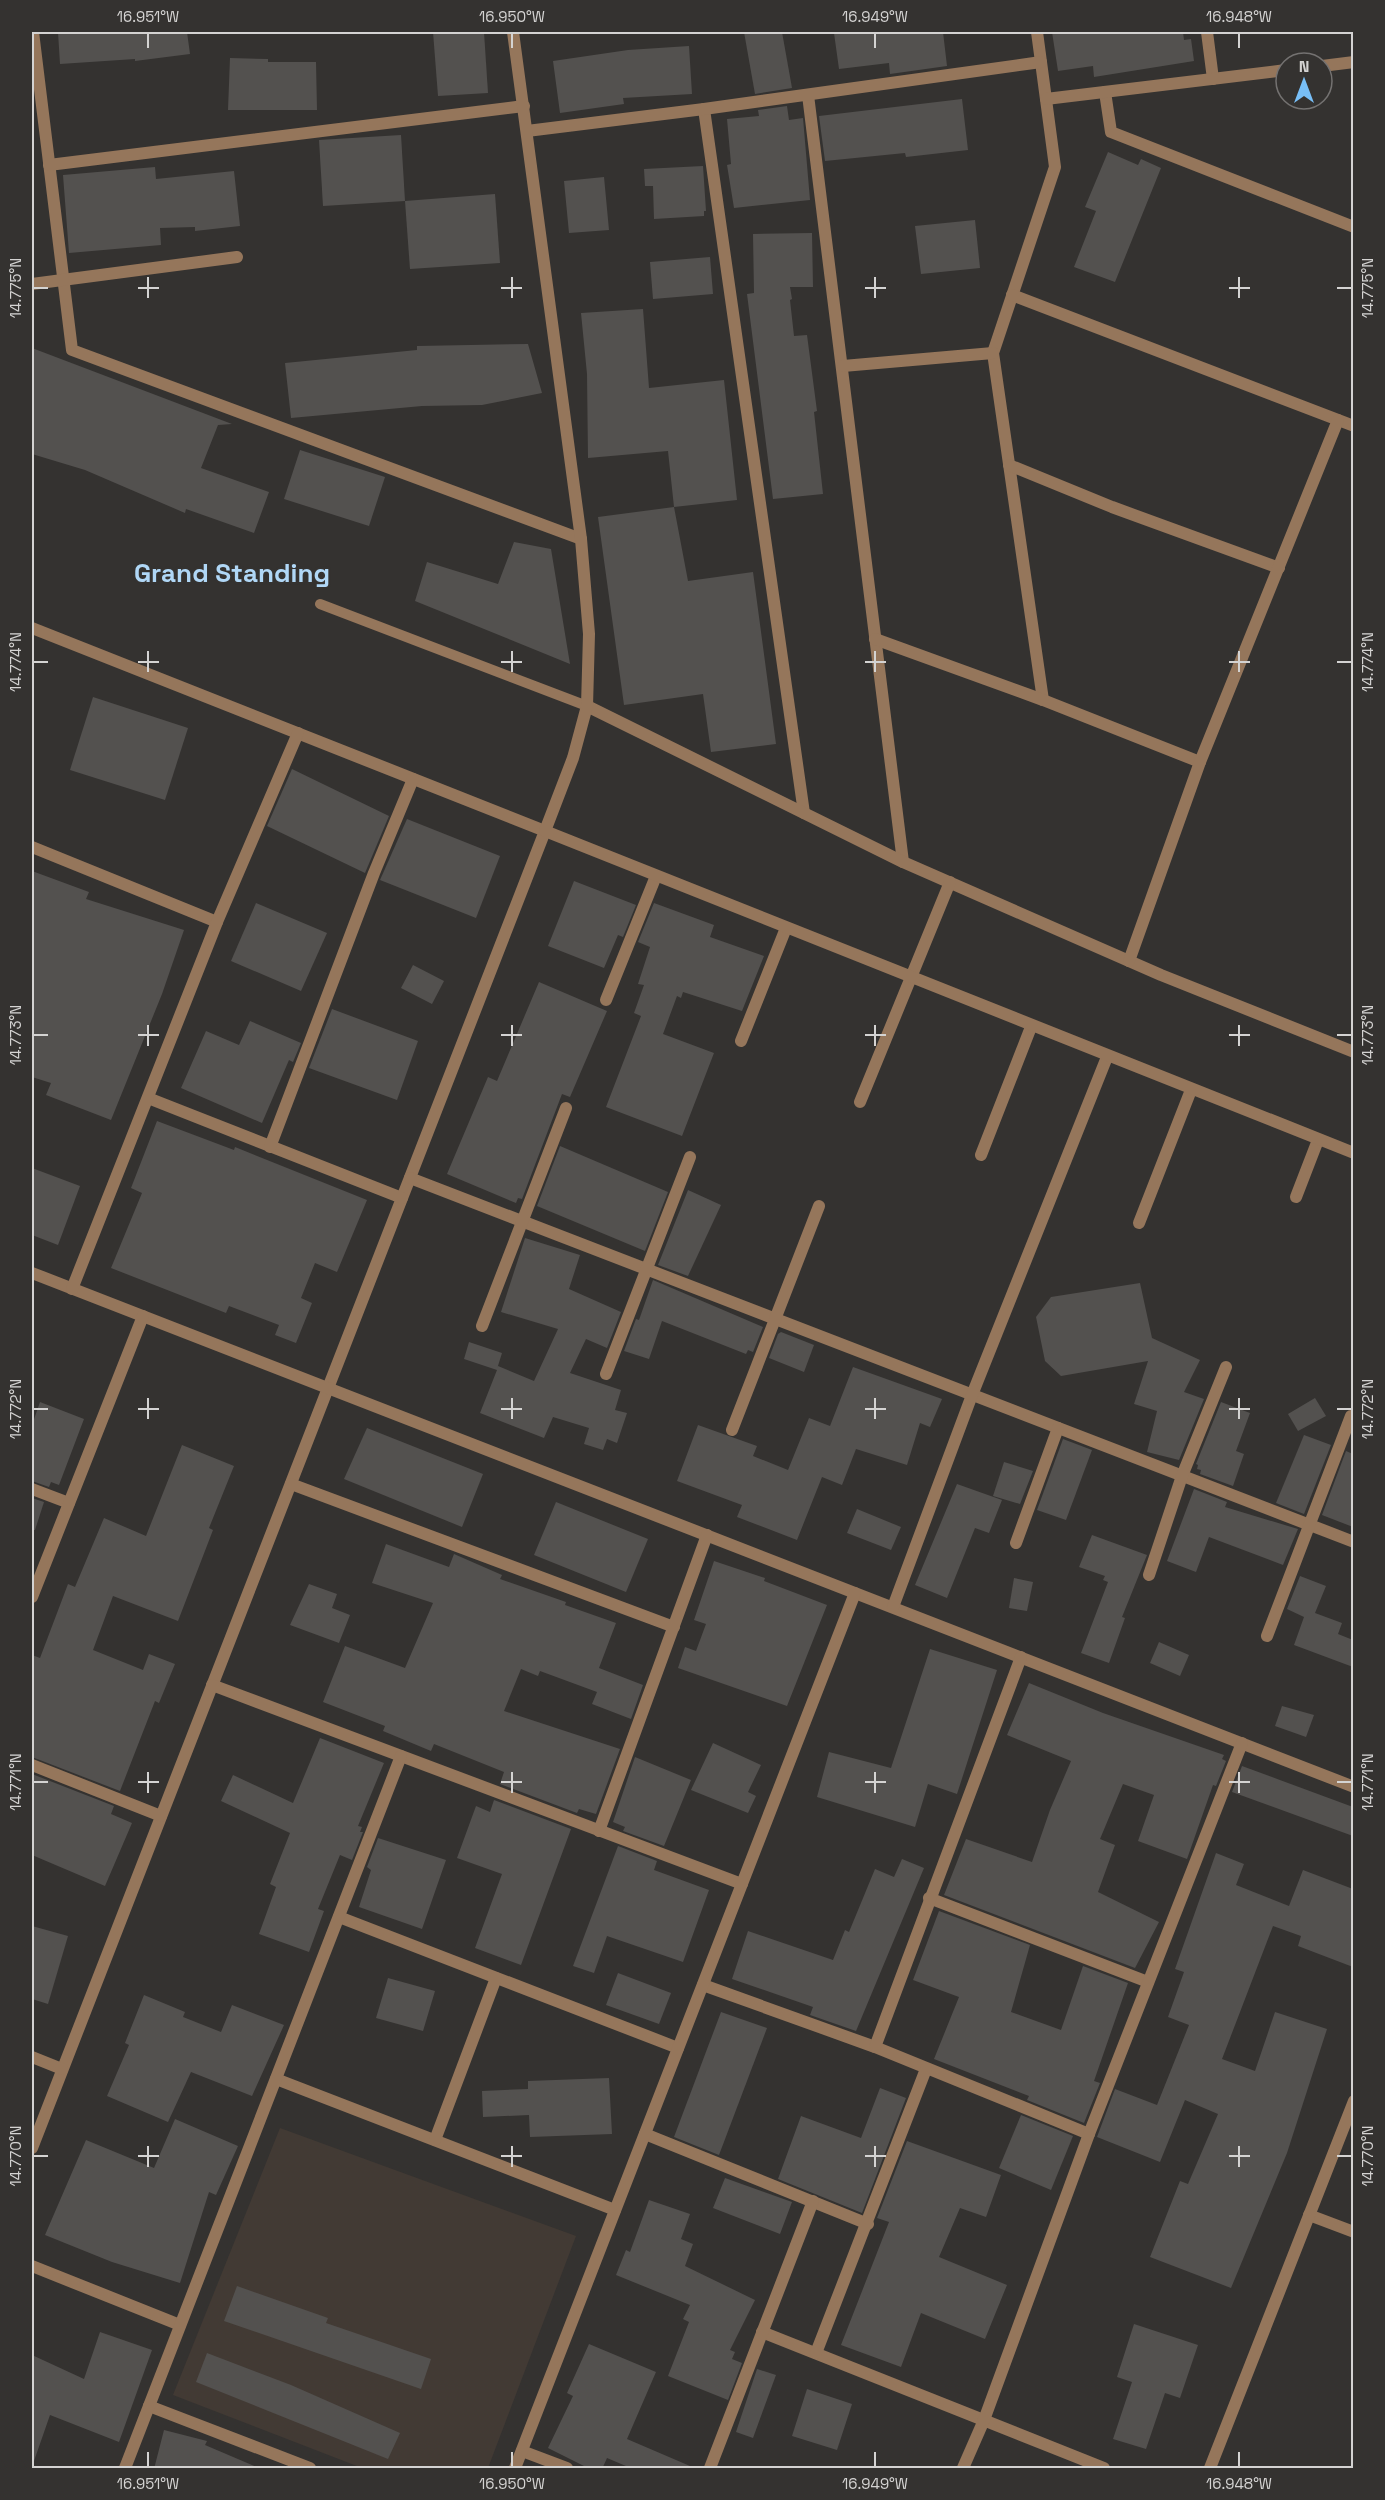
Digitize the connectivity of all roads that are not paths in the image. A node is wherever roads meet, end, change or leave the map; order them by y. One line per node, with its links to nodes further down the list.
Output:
1 (33, 32): 16 (street)
2 (513, 32): 13 (street)
3 (1037, 32): 5 (street)
4 (1207, 32): 9 (street)
5 (1041, 62): 11 (street); 12 (street)
6 (1353, 62): 7 (street)
7 (1334, 64)
8 (1274, 71): 9 (street)
9 (1213, 79): 10 (street)
10 (1105, 92): 12 (street); 17 (street)
11 (807, 95): 14 (street); 23 (street)
12 (1046, 99): 21 (street)
13 (524, 106): 15 (street); 16 (street)
14 (704, 109): 15 (street); 37 (street)
15 (527, 131): 27 (street)
16 (49, 165): 19 (street)
17 (1353, 227)
18 (237, 257): 19 (street)
19 (63, 279): 20 (street); 27 (street)
20 (32, 284)
21 (1012, 295): 22 (street); 24 (street)
22 (993, 353): 23 (street); 26 (street)
23 (843, 366): 31 (street)
24 (1338, 420): 25 (street); 28 (street)
25 (1353, 426)
26 (1009, 465): 28 (street); 32 (street)
27 (581, 539): 33 (street)
28 (1279, 568): 35 (street)
29 (320, 604): 33 (lane)
30 (32, 628): 34 (street)
31 (875, 639): 32 (street); 40 (street)
32 (1043, 700): 35 (street)
33 (587, 706): 37 (street); 38 (street)
34 (298, 733): 36 (street); 43 (street)
35 (1200, 762): 45 (street)
36 (413, 779): 38 (street); 57 (street)
37 (804, 813): 40 (street)
38 (545, 831): 41 (street); 61 (street)
39 (32, 847): 43 (street)
40 (903, 862): 42 (street)
41 (656, 876): 44 (street); 47 (street)
42 (950, 882): 45 (street); 46 (street)
43 (218, 922): 53 (street)
44 (786, 928): 46 (street); 49 (street)
45 (1128, 960): 50 (street)
46 (910, 978): 48 (street); 54 (street)
47 (606, 1000)
48 (1031, 1027): 51 (street); 59 (street)
49 (741, 1041)
50 (1353, 1052)
51 (1107, 1057): 52 (street); 76 (street)
52 (1191, 1090): 56 (street); 66 (street)
53 (148, 1098): 57 (street); 69 (street)
54 (860, 1102)
55 (566, 1108): 65 (street)
56 (1318, 1140): 58 (street); 62 (street)
57 (270, 1147): 63 (street)
58 (1353, 1154)
59 (981, 1155)
60 (690, 1157): 67 (street)
61 (410, 1178): 63 (street); 65 (street)
62 (1296, 1197)
63 (402, 1198): 75 (street)
64 (819, 1206): 71 (street)
65 (522, 1221): 67 (street); 72 (street)
66 (1139, 1223)
67 (646, 1269): 71 (street); 74 (street)
68 (32, 1273): 69 (street)
69 (72, 1288): 70 (street)
70 (143, 1316): 75 (street); 83 (street)
71 (775, 1319): 76 (street); 79 (street)
72 (482, 1326)
73 (1226, 1367): 80 (street)
74 (606, 1374)
75 (328, 1388): 81 (street); 85 (street)
76 (972, 1395): 78 (street); 91 (street)
77 (1351, 1416): 84 (street)
78 (1058, 1428): 80 (street); 87 (street)
79 (732, 1430)
80 (1182, 1476): 84 (street); 88 (street)
81 (291, 1484): 92 (street); 95 (street)
82 (32, 1489): 83 (street)
83 (69, 1503): 90 (street)
84 (1310, 1525): 86 (street); 93 (street)
85 (707, 1535): 89 (street); 92 (street)
86 (1353, 1542)
87 (1016, 1543)
88 (1149, 1575)
89 (855, 1593): 91 (street); 102 (street)
90 (32, 1597)
91 (892, 1607): 94 (street)
92 (674, 1627): 101 (street)
93 (1267, 1636)
94 (1021, 1657): 96 (street); 103 (street)
95 (212, 1685): 97 (street); 100 (street)
96 (1242, 1743): 99 (street); 106 (street)
97 (401, 1756): 101 (street); 104 (street)
98 (32, 1765): 100 (street)
99 (1353, 1786)
100 (161, 1816): 111 (street)
101 (599, 1831): 102 (street)
102 (742, 1884): 107 (street)
103 (929, 1898): 106 (street); 108 (street)
104 (339, 1917): 105 (street); 113 (street)
105 (496, 1978): 109 (street); 117 (street)
106 (1148, 1982): 116 (street)
107 (703, 1985): 108 (street); 109 (street)
108 (876, 2047): 112 (street)
109 (678, 2049): 115 (street)
110 (32, 2057): 111 (street)
111 (62, 2069): 118 (street)
112 (926, 2069): 116 (street); 122 (street)
113 (276, 2079): 117 (street); 125 (street)
114 (1353, 2101): 121 (street)
115 (645, 2134): 119 (street); 120 (street)
116 (1089, 2134): 129 (street)
117 (435, 2140): 120 (street)
118 (32, 2148)
119 (813, 2201): 122 (street); 126 (street)
120 (615, 2210): 130 (street)
121 (1309, 2216): 123 (street); 138 (street)
122 (868, 2224): 127 (street)
123 (1353, 2232)
124 (32, 2266): 125 (street)
125 (180, 2325): 128 (street)
126 (762, 2332): 127 (street); 135 (street)
127 (816, 2353): 129 (street)
128 (149, 2406): 131 (street); 132 (street)
129 (984, 2420): 136 (street); 137 (street)
130 (522, 2451): 133 (street); 134 (street)
131 (125, 2469)
132 (310, 2469)
133 (515, 2469)
134 (567, 2469)
135 (710, 2469)
136 (963, 2469)
137 (1104, 2469)
138 (1210, 2469)

